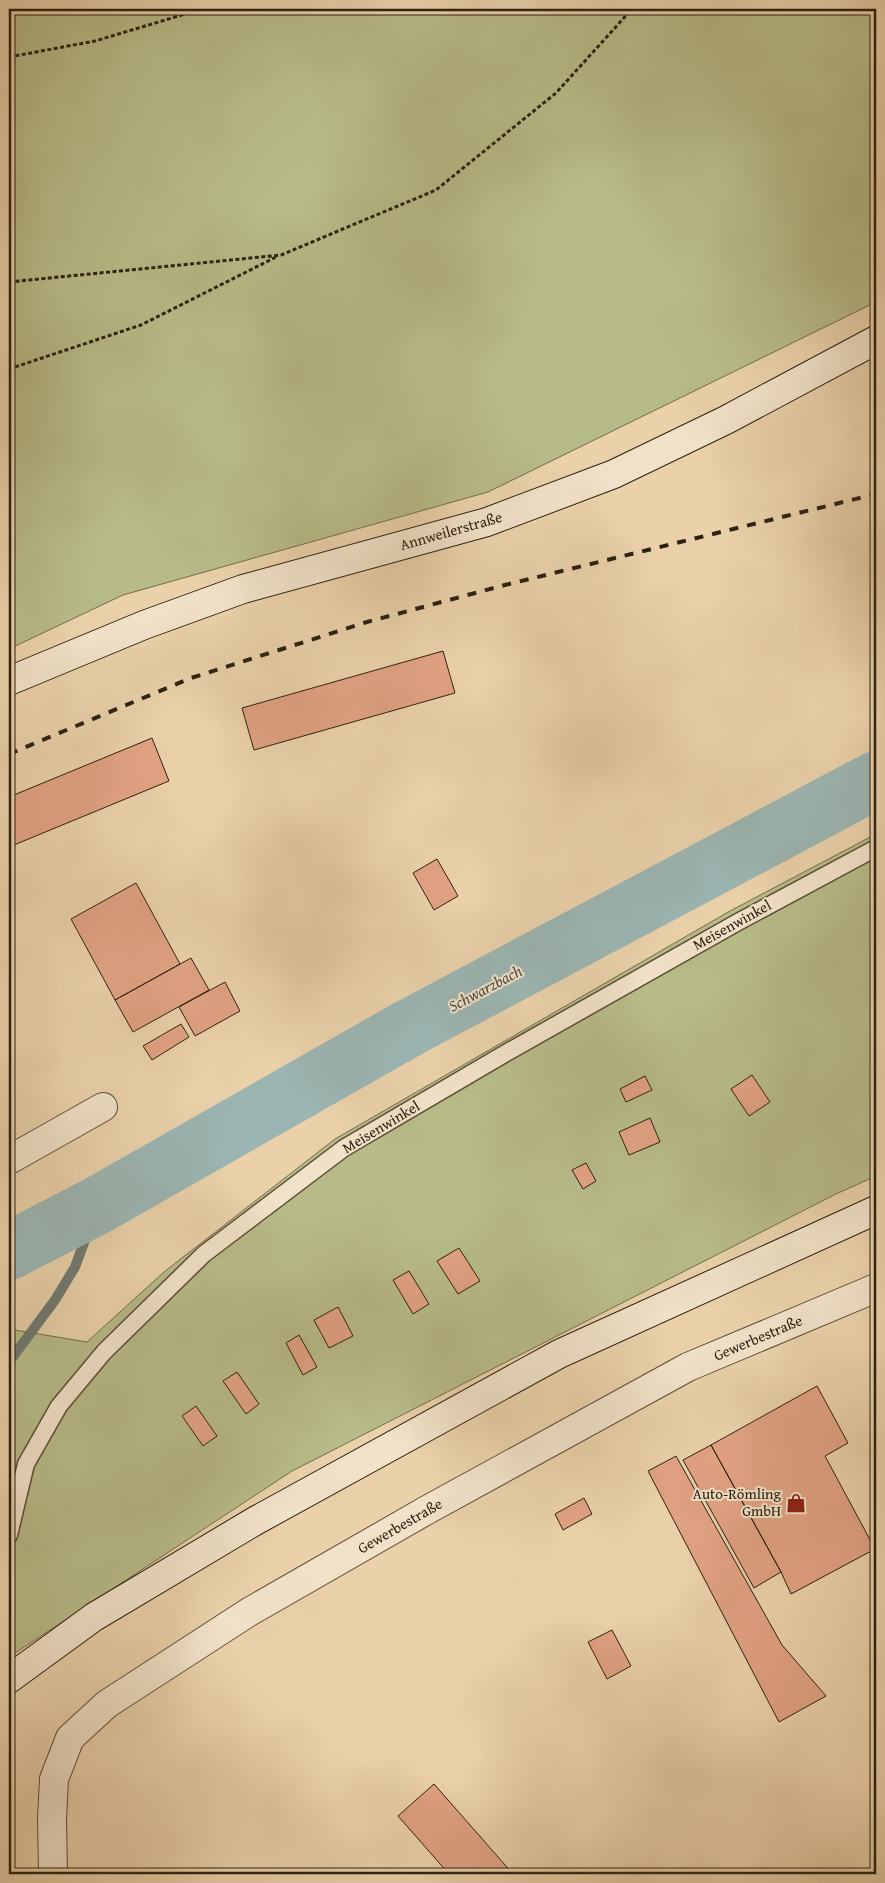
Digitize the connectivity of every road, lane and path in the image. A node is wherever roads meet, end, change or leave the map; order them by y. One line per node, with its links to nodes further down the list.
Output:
1 (202, 9): 3 (path)
2 (632, 9): 4 (path)
3 (9, 57)
4 (281, 254): 5 (path); 7 (path)
5 (9, 282)
6 (876, 340): 8 (street, Annweilerstraße)
7 (9, 369)
8 (9, 681)
9 (876, 848): 14 (lane, Meisenwinkel)
10 (103, 1107): 11 (street)
11 (9, 1160)
12 (876, 1210): 15 (street)
13 (876, 1288): 16 (street, Gewerbestraße)
14 (9, 1535)
15 (9, 1679)
16 (53, 1874)

